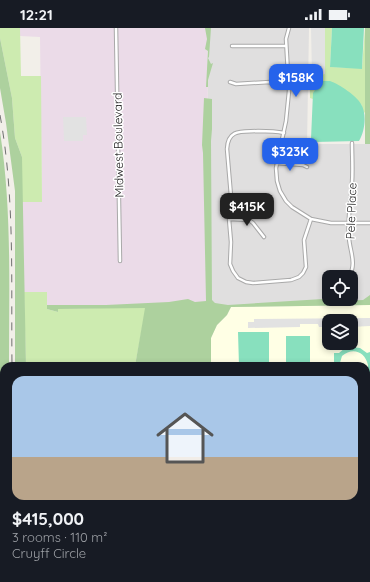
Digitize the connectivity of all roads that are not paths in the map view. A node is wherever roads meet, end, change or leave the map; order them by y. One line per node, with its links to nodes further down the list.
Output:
1 (116, 28): 16 (street, Midwest Boulevard)
2 (289, 28): 4 (street)
3 (232, 46): 4 (street)
4 (286, 46): 6 (street)
5 (230, 82): 6 (street)
6 (289, 85): 7 (street)
7 (284, 133): 9 (street); 11 (street)
8 (352, 143): 13 (street, Pele Place)
9 (276, 163): 10 (street); 12 (street)
10 (307, 167)
11 (229, 219): 12 (street); 15 (street)
12 (311, 219): 13 (street)
13 (348, 223): 14 (street); 17 (street, Pele Place)
14 (370, 223)
15 (264, 237)
16 (120, 261)
17 (352, 270)

